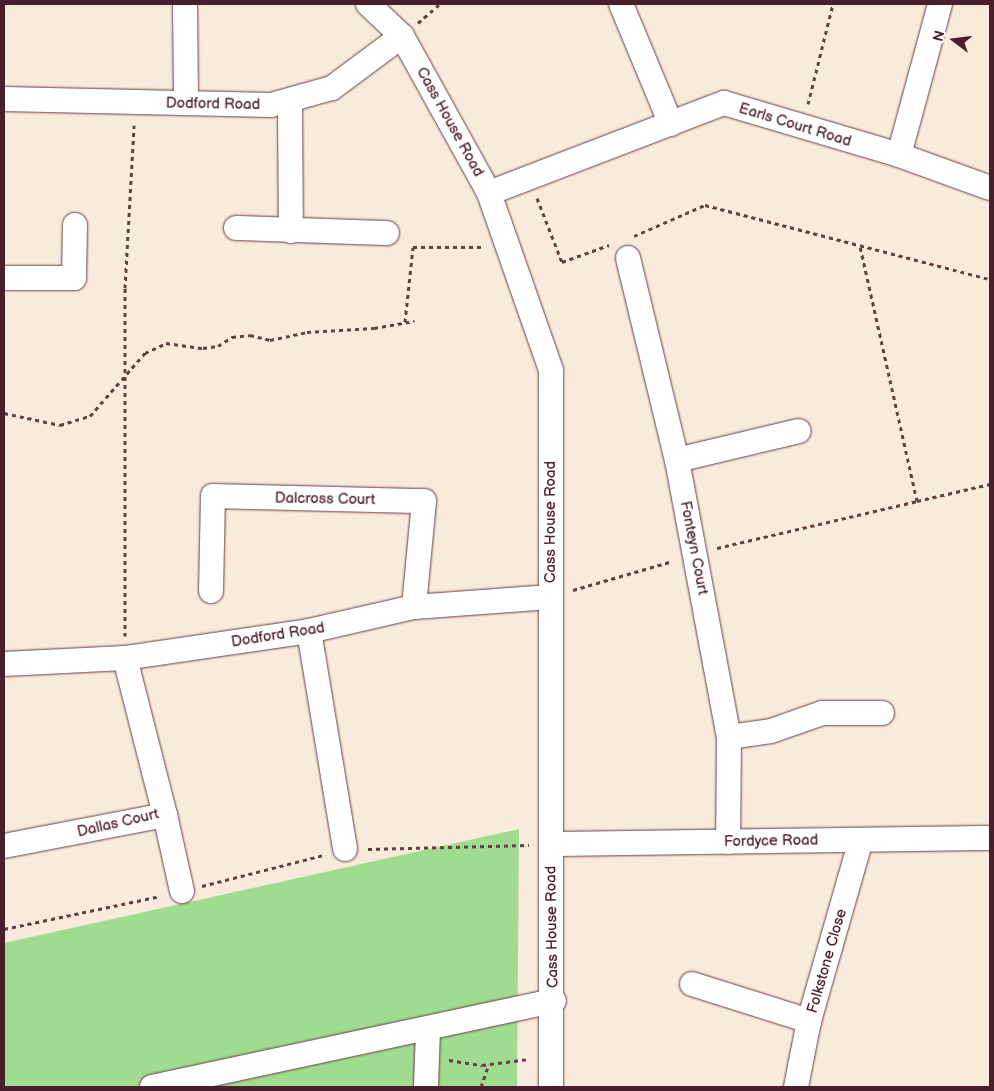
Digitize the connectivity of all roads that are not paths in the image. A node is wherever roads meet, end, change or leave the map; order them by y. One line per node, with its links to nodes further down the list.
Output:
1 (185, 4): 8 (street)
2 (368, 4): 5 (street, Cass House Road)
3 (621, 4): 9 (street)
4 (940, 4): 10 (street)
5 (402, 36): 7 (street, Dodford Road); 12 (street, Cass House Road)
6 (4, 99): 8 (street, Dodford Road)
7 (290, 101): 8 (street, Dodford Road); 15 (street)
8 (186, 103)
9 (671, 124): 10 (street, Earls Court Road); 12 (street, Earls Court Road)
10 (899, 155): 11 (street, Earls Court Road)
11 (990, 188)
12 (489, 193): 22 (street, Cass House Road)
13 (75, 225): 18 (street)
14 (236, 228): 15 (street)
15 (291, 231): 16 (street)
16 (387, 233)
17 (625, 249): 20 (street, Fonteyn Court)
18 (4, 278)
19 (798, 431): 20 (street)
20 (677, 460): 28 (street, Fonteyn Court)
21 (211, 591): 23 (street, Dalcross Court)
22 (551, 597): 23 (street, Dodford Road); 33 (street, Cass House Road)
23 (414, 607): 24 (street, Dodford Road)
24 (309, 631): 25 (street, Dodford Road); 35 (street)
25 (125, 658): 26 (street, Dodford Road); 29 (street, Dallas Court)
26 (4, 664)
27 (882, 713): 28 (street)
28 (729, 737): 32 (street, Fonteyn Court)
29 (165, 815): 34 (street, Dallas Court); 36 (street)
30 (990, 838): 31 (street, Fordyce Road)
31 (861, 840): 32 (street, Fordyce Road); 39 (street, Folkstone Close)
32 (728, 842): 33 (street, Fordyce Road)
33 (551, 844): 38 (street, Cass House Road)
34 (4, 846)
35 (345, 849)
36 (182, 891)
37 (692, 984): 39 (street, Folkstone Close)
38 (554, 1001): 40 (street); 43 (street, Cass House Road)
39 (809, 1020): 44 (street)
40 (428, 1029): 41 (street); 42 (street)
41 (152, 1087)
42 (426, 1087)
43 (551, 1087)
44 (796, 1087)

